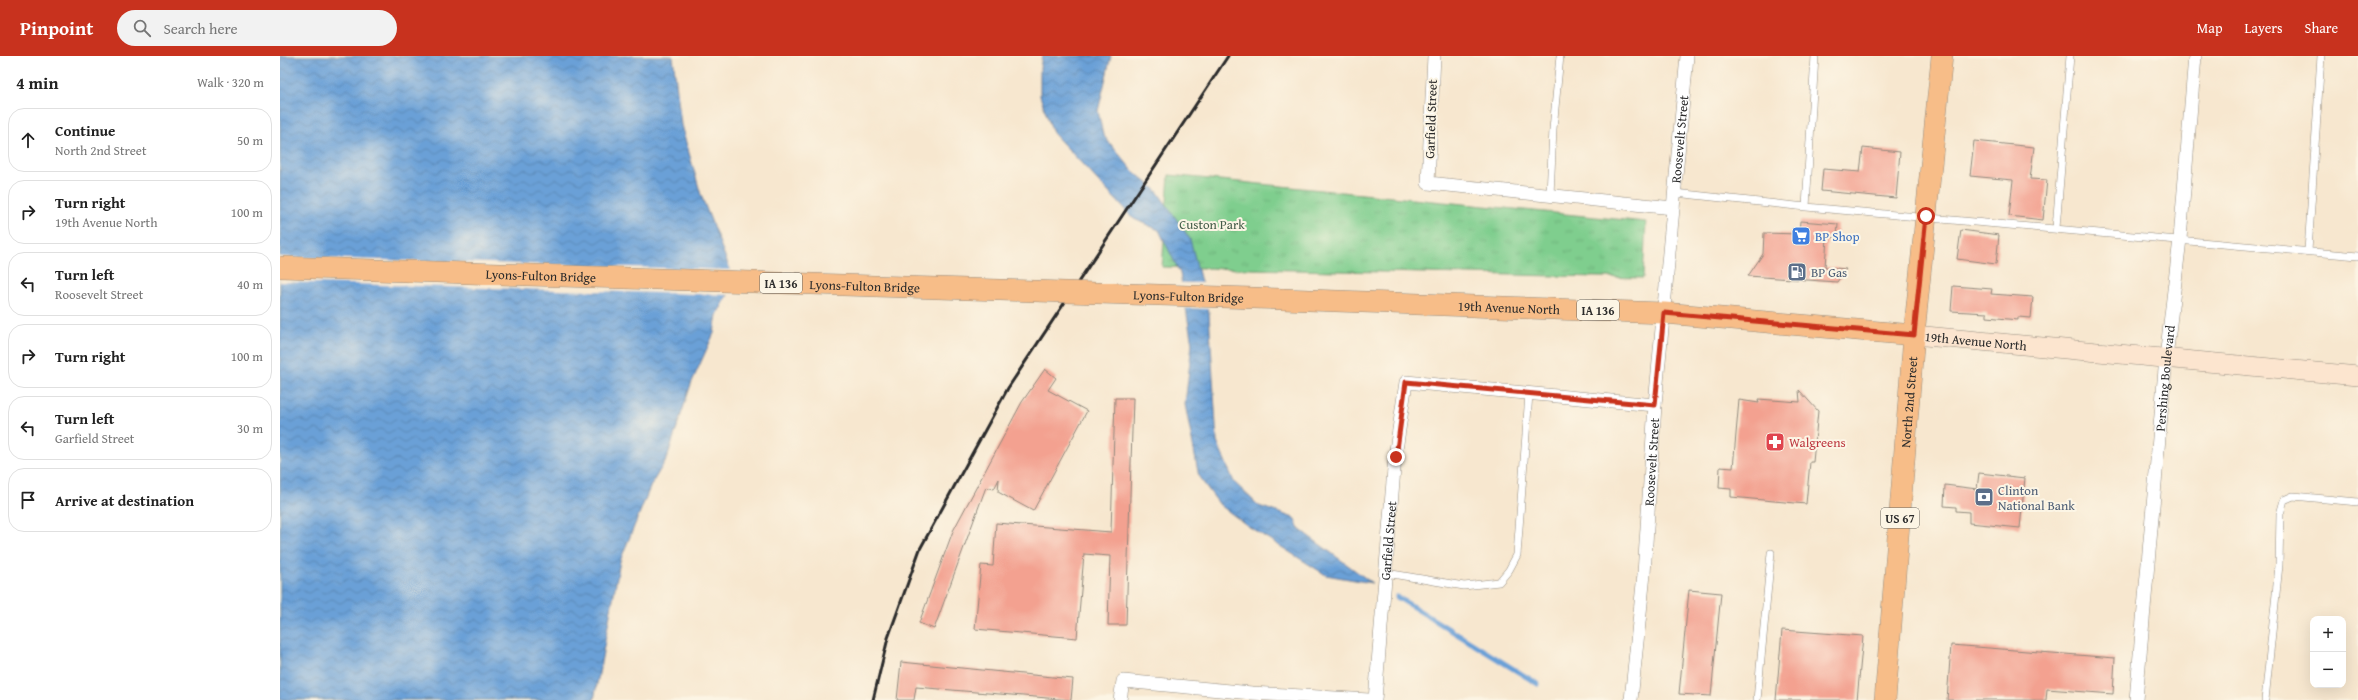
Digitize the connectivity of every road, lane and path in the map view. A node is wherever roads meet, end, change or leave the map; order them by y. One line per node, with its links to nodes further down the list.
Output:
1 (1434, 56): 10 (street, Garfield Street)
2 (1560, 56): 10 (lane)
3 (1687, 56): 9 (street, Roosevelt Street)
4 (1814, 56): 11 (lane)
5 (1942, 56): 13 (main road, North 2nd Street / US 67)
6 (2070, 56): 14 (lane)
7 (2196, 56): 15 (street, Pershing Boulevard)
8 (2321, 56): 16 (lane)
9 (1675, 193): 11 (lane); 12 (street, Roosevelt Street)
10 (1550, 195): 12 (street)
11 (1806, 207): 13 (lane)
12 (1673, 208): 20 (street, Roosevelt Street)
13 (1926, 216): 14 (lane); 21 (main road, North 2nd Street / US 67)
14 (2056, 228): 15 (lane)
15 (2180, 240): 16 (lane); 22 (street, Pershing Boulevard)
16 (2308, 251): 17 (lane)
17 (2358, 256)
18 (280, 267): 19 (main road, Lyons-Fulton Bridge / IA 136, bridge)
19 (1282, 299): 20 (main road, 19th Avenue North / IA 136)
20 (1664, 313): 21 (main road, 19th Avenue North / IA 136); 25 (street, Roosevelt Street)
21 (1914, 335): 22 (main road, 19th Avenue North); 35 (main road, North 2nd Street / US 67)
22 (2166, 358): 23 (main road, 19th Avenue North); 36 (street, Pershing Boulevard)
23 (2358, 376)
24 (1529, 394): 25 (street); 28 (lane); 28 (street, Garfield Street)
25 (1655, 405): 33 (street, Roosevelt Street)
26 (2358, 502): 37 (lane)
27 (1771, 553): 34 (lane)
28 (1386, 573): 32 (street, Garfield Street)
29 (1252, 697): 30 (street); 31 (street)
30 (1120, 700)
31 (1369, 700)
32 (1375, 700)
33 (1631, 700)
34 (1757, 700)
35 (1885, 700)
36 (2136, 700)
37 (2265, 700)

